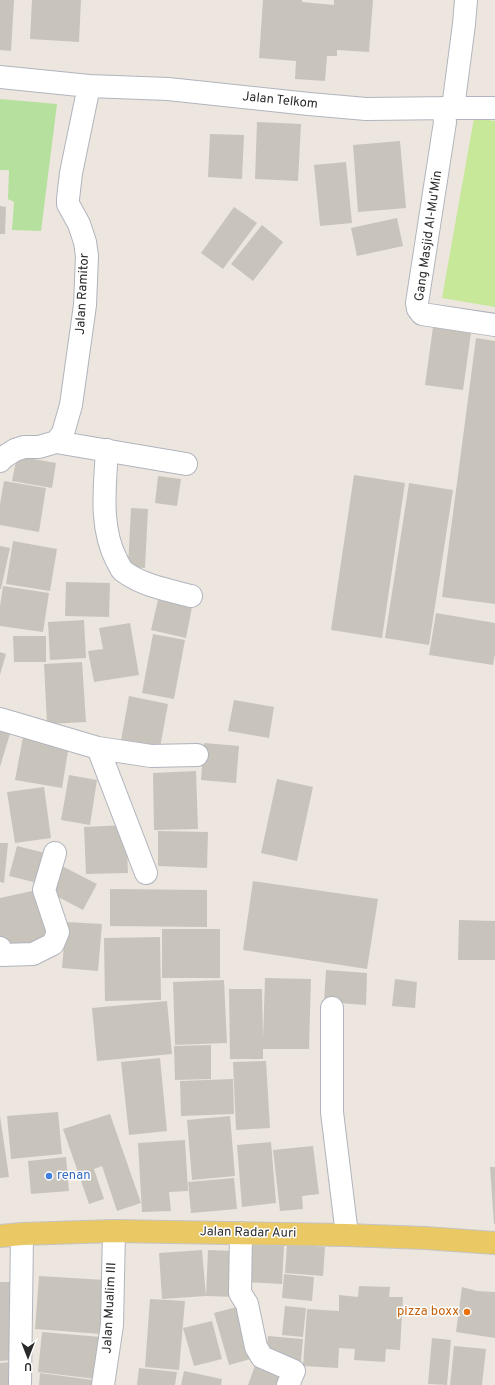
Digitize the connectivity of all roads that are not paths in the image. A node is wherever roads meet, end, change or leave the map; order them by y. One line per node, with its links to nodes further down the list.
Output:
1 (466, 0): 4 (street)
2 (0, 77): 3 (street, Jalan Telkom)
3 (89, 86): 4 (street, Jalan Telkom); 7 (street, Jalan Ramitor)
4 (448, 108): 5 (street, Jalan Telkom); 6 (street, Gang Masjid Al-Mu'Min)
5 (495, 108)
6 (495, 325)
7 (56, 442): 8 (street); 9 (street)
8 (107, 450): 10 (street); 11 (street)
9 (0, 461)
10 (186, 464)
11 (191, 596)
12 (0, 719): 13 (street)
13 (98, 748): 14 (street); 16 (street)
14 (197, 755)
15 (55, 853): 17 (street)
16 (146, 873)
17 (0, 948)
18 (332, 1008): 22 (street)
19 (114, 1231): 20 (main road, Jalan Radar Auri); 21 (main road, Jalan Radar Auri); 26 (street, Jalan Mualim III)
20 (241, 1233): 22 (main road, Jalan Radar Auri); 27 (street)
21 (22, 1234): 23 (main road, Jalan Radar Auri); 25 (street)
22 (347, 1235): 24 (main road, Jalan Radar Auri)
23 (0, 1236)
24 (495, 1244)
25 (20, 1385)
26 (103, 1385)
27 (288, 1385)

